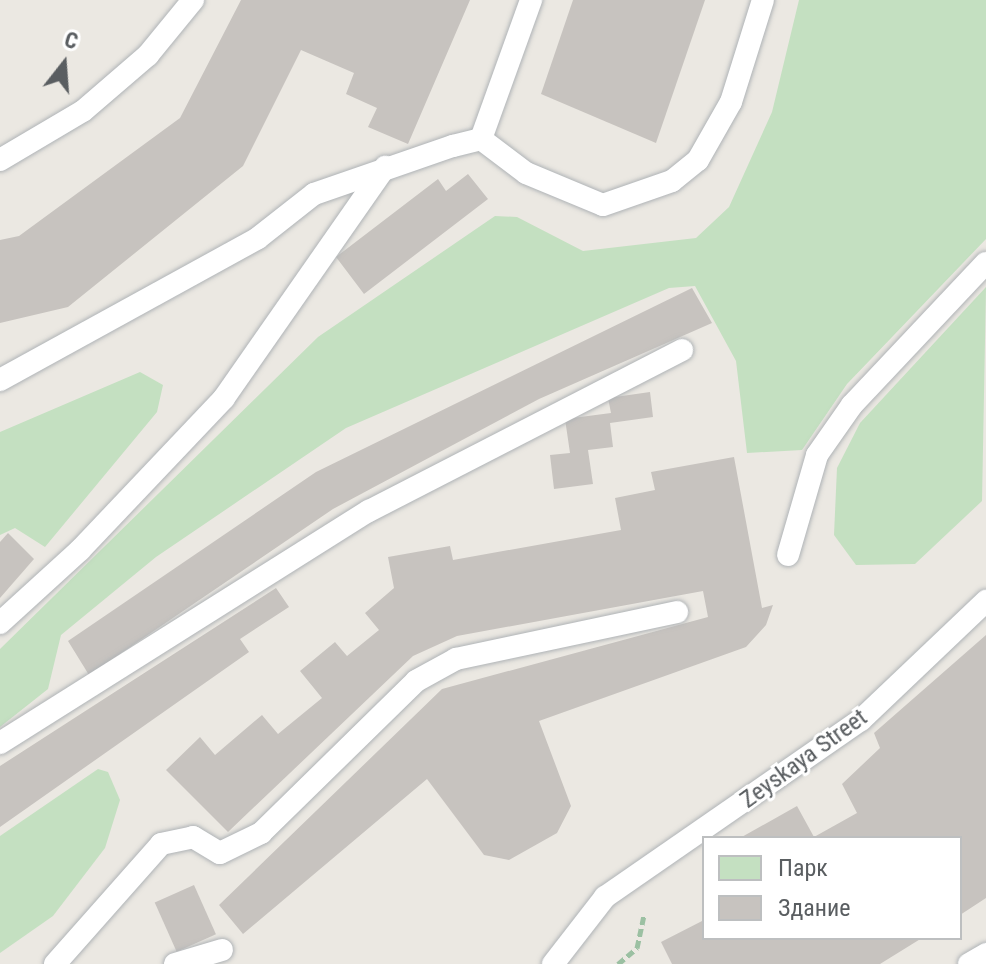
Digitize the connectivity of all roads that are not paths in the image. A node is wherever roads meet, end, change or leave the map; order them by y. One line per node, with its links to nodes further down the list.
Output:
1 (193, 0): 5 (lane)
2 (531, 0): 4 (lane)
3 (763, 0): 4 (lane)
4 (481, 139): 6 (lane)
5 (0, 160)
6 (385, 167): 9 (lane); 13 (lane)
7 (986, 263): 10 (lane)
8 (682, 350): 14 (lane)
9 (0, 380)
10 (788, 555)
11 (986, 601): 19 (lane, Zeyskaya Street)
12 (677, 612): 17 (lane)
13 (0, 623)
14 (0, 743)
15 (222, 950): 18 (lane)
16 (986, 954): 20 (lane)
17 (55, 964)
18 (175, 964)
19 (553, 964)
20 (969, 964)

